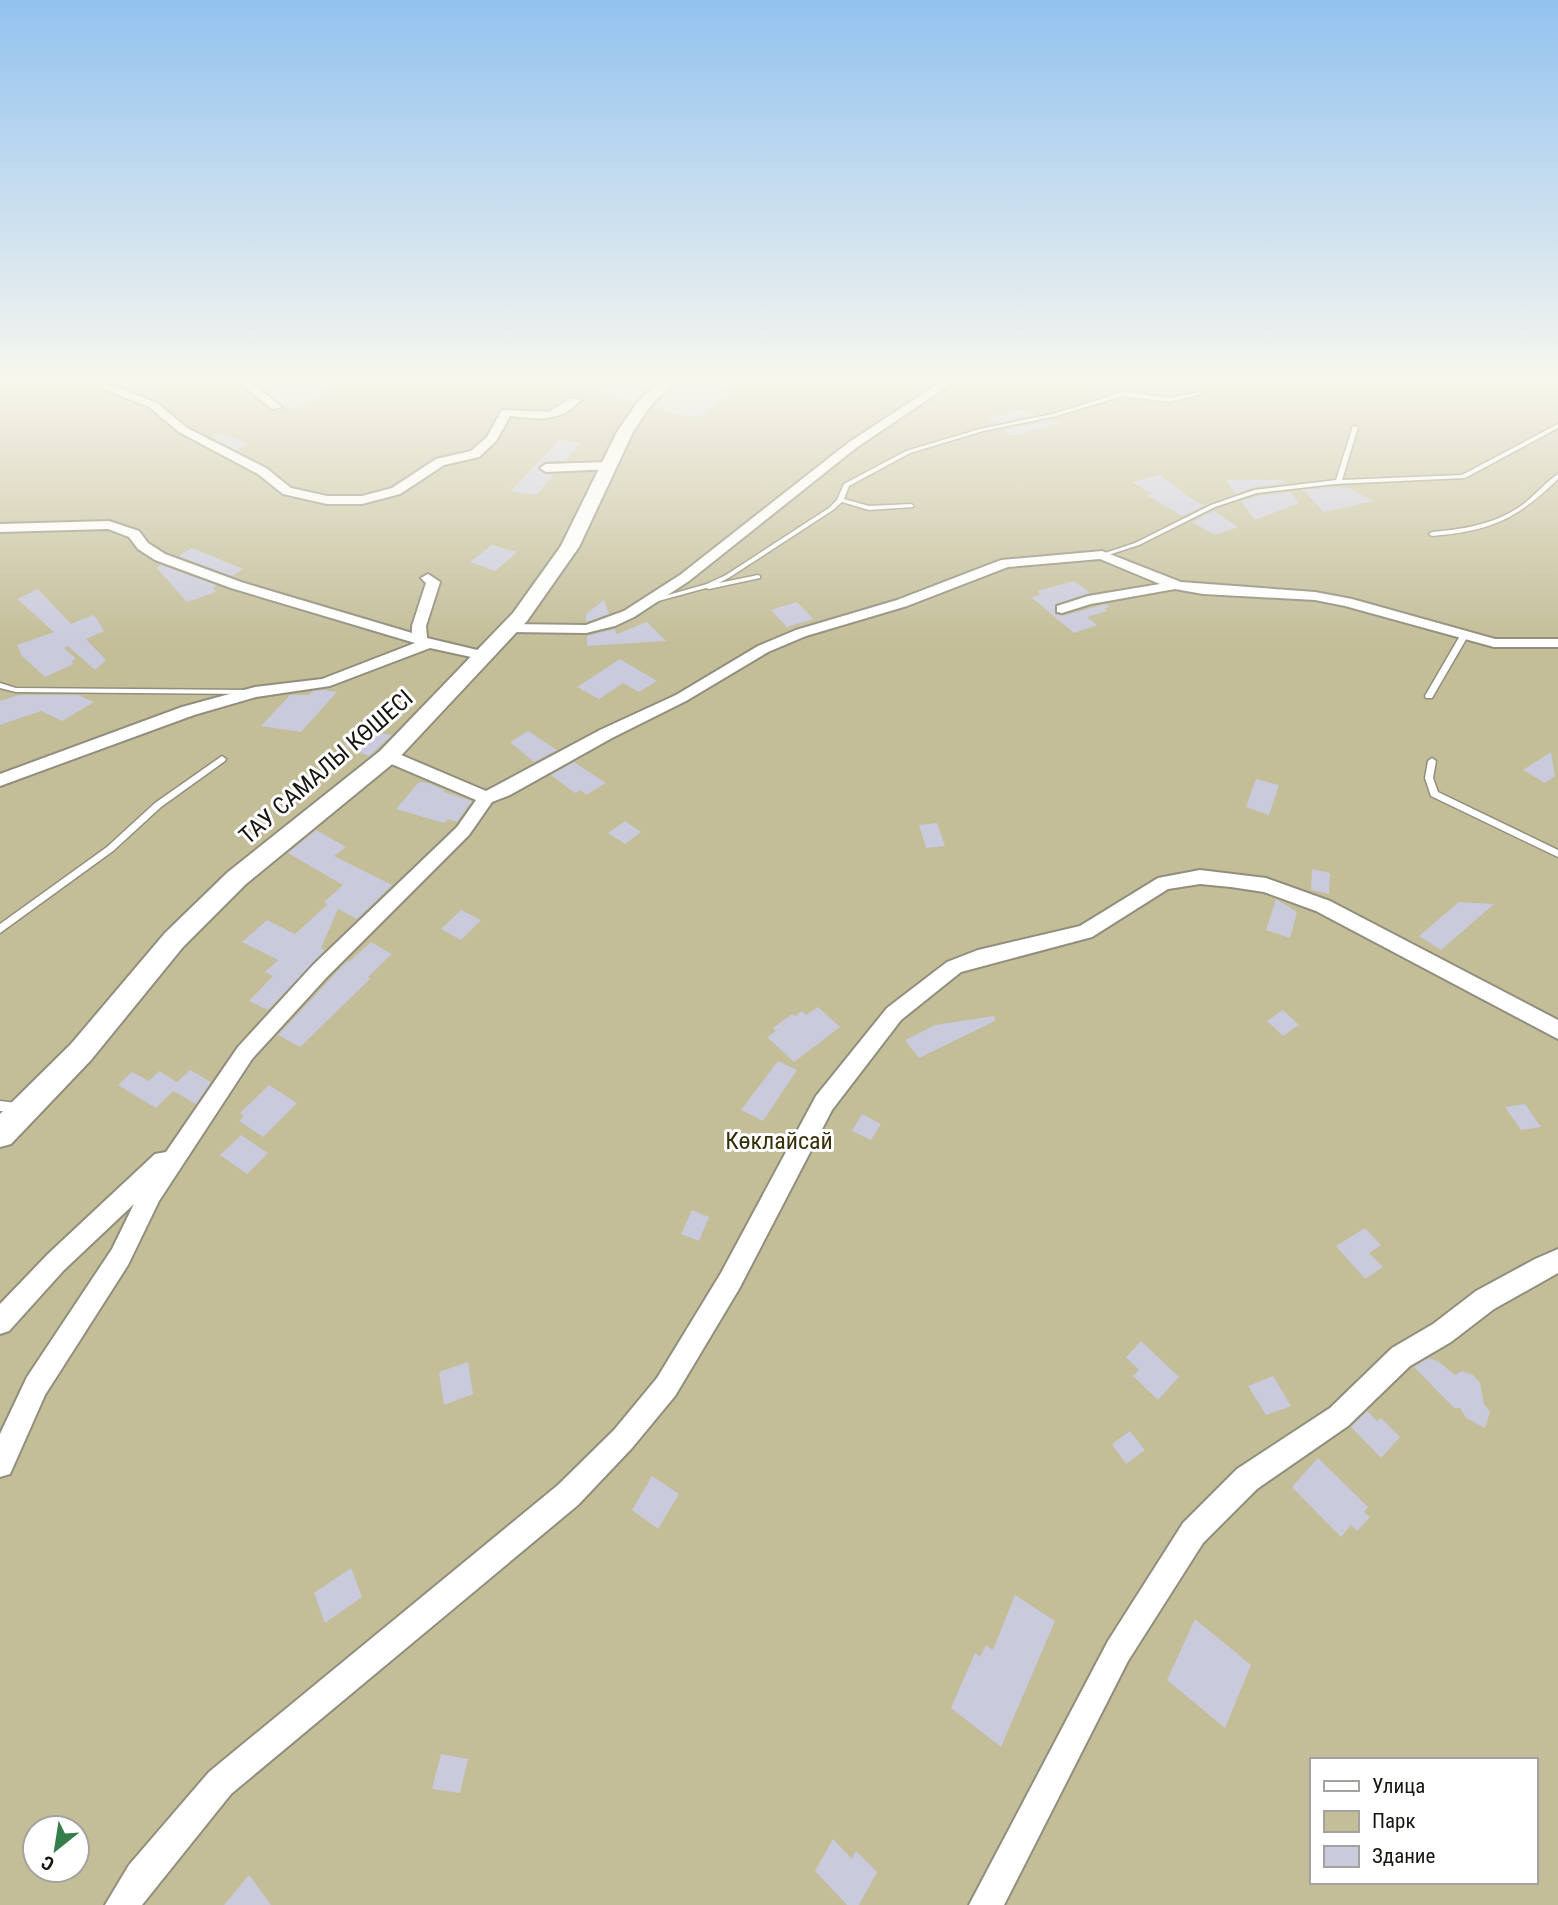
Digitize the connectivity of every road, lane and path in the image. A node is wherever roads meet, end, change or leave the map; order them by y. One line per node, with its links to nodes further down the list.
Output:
1 (252, 466): 2 (street)
2 (433, 466)
3 (608, 466): 8 (street); 24 (street, ТАУ САМАЛЫ КӨШЕСІ)
4 (826, 466): 22 (street)
5 (880, 466): 11 (lane)
6 (1343, 466): 10 (lane)
7 (1483, 466): 10 (lane)
8 (546, 468)
9 (1558, 476): 14 (lane)
10 (1338, 482): 15 (lane)
11 (841, 500): 12 (lane); 21 (lane)
12 (911, 506)
13 (0, 528): 26 (street)
14 (1432, 534)
15 (1118, 550): 16 (lane); 17 (street)
16 (1102, 555): 17 (street); 36 (street)
17 (1127, 563): 20 (street)
18 (758, 577): 21 (lane)
19 (428, 578): 26 (street)
20 (1177, 585): 23 (street); 25 (street)
21 (698, 588): 22 (lane)
22 (647, 602): 24 (street)
23 (1062, 609)
24 (510, 628): 28 (street, ТАУ САМАЛЫ КӨШЕСІ)
25 (1464, 636): 27 (street); 31 (lane)
26 (424, 641): 28 (street); 30 (street)
27 (1558, 643)
28 (485, 656): 32 (street, ТАУ САМАЛЫ КӨШЕСІ)
29 (0, 685): 30 (lane)
30 (255, 692): 35 (street)
31 (1429, 696)
32 (388, 755): 36 (street); 41 (street, ТАУ САМАЛЫ КӨШЕСІ)
33 (222, 758): 38 (lane)
34 (1432, 761): 37 (lane)
35 (0, 780)
36 (486, 798): 43 (street)
37 (1558, 854)
38 (0, 929)
39 (1558, 1030): 47 (street)
40 (0, 1106): 41 (lane)
41 (27, 1107): 42 (street, ТАУ САМАЛЫ КӨШЕСІ)
42 (0, 1134)
43 (185, 1142): 45 (street); 46 (street)
44 (1558, 1261): 48 (street)
45 (0, 1322)
46 (0, 1464)
47 (122, 1905)
48 (986, 1905)

